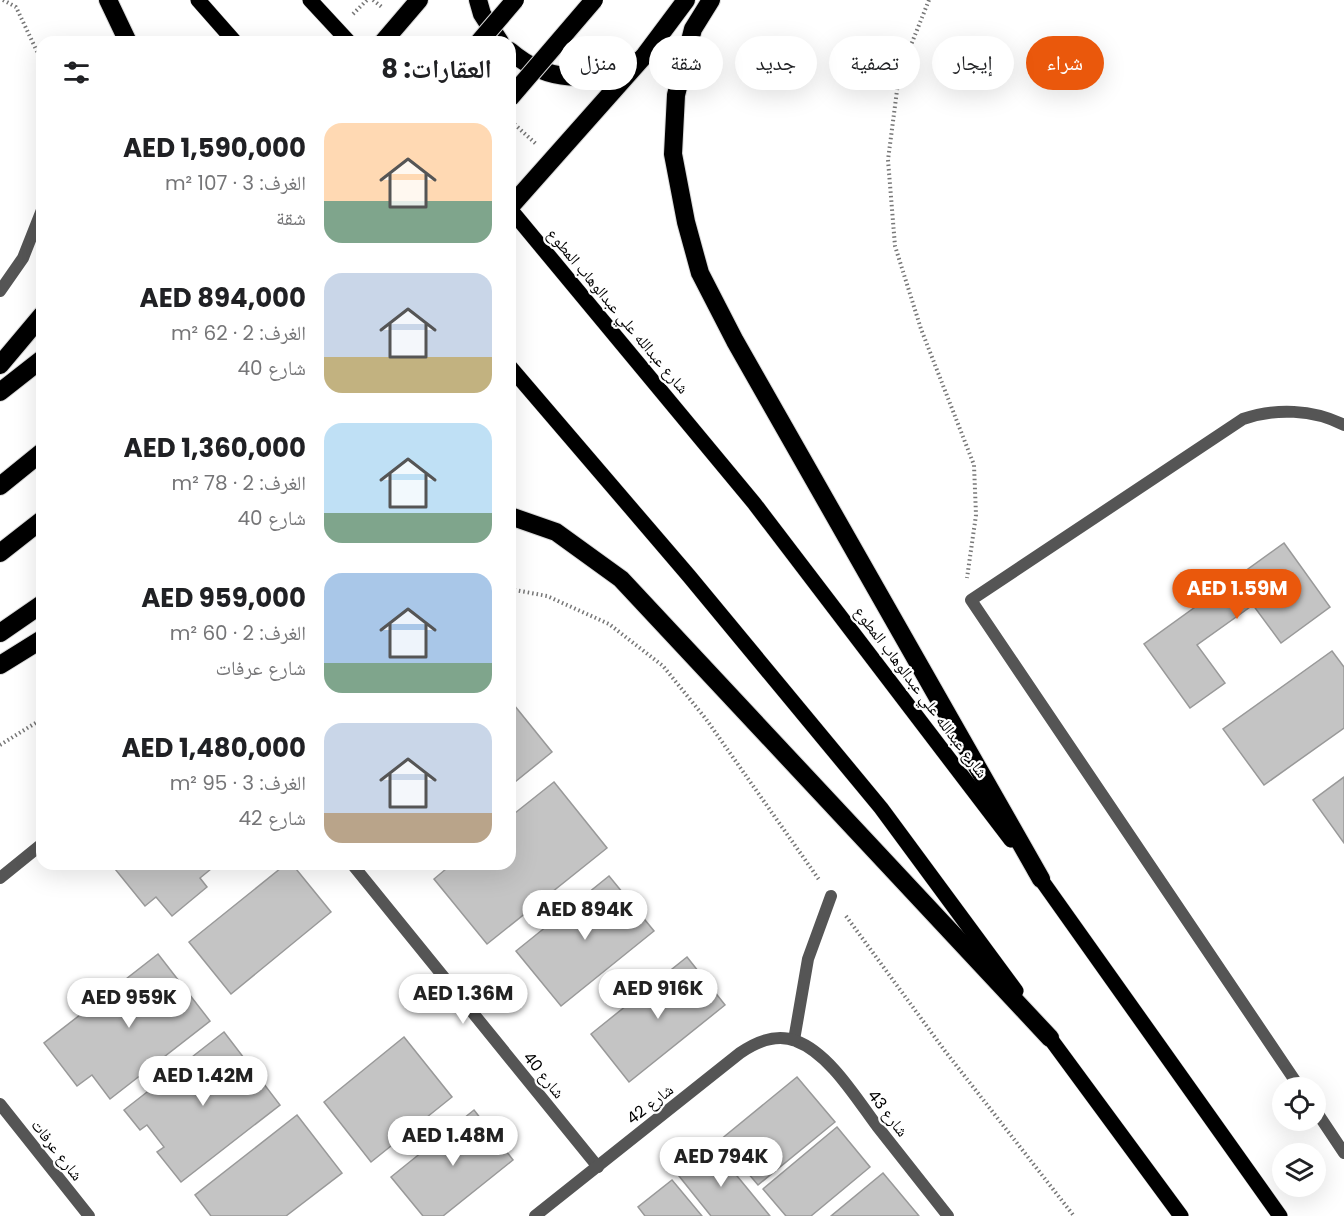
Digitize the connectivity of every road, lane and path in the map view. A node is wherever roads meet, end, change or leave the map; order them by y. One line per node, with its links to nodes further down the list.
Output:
1 (3, 0): 18 (path)
2 (108, 0): 12 (highway)
3 (198, 0): 13 (main road)
4 (310, 0): 14 (main road)
5 (419, 0): 15 (highway)
6 (478, 0): 17 (highway)
7 (515, 0): 16 (highway, bridge)
8 (594, 0): 21 (highway, bridge)
9 (686, 0): 19 (highway)
10 (711, 0): 50 (highway)
11 (929, 0): 40 (path)
12 (125, 36)
13 (230, 36)
14 (343, 36)
15 (388, 36)
16 (483, 36)
17 (496, 36)
18 (36, 49)
19 (645, 54): 20 (highway); 23 (highway)
20 (516, 56)
21 (516, 91)
22 (516, 126): 23 (path)
23 (553, 159): 24 (highway)
24 (516, 201)
25 (516, 215): 50 (main road, شارع عبدالله علي عبدالوهاب المطوع)
26 (36, 225): 27 (street)
27 (0, 291)
28 (36, 322): 30 (highway)
29 (36, 364): 32 (highway)
30 (0, 365)
31 (516, 374): 52 (main road)
32 (0, 392)
33 (1344, 425): 40 (street)
34 (36, 457): 35 (highway)
35 (0, 486)
36 (516, 518): 52 (highway)
37 (36, 525): 38 (highway)
38 (0, 553)
39 (516, 590): 51 (path)
40 (971, 600): 54 (street)
41 (36, 608): 42 (highway)
42 (0, 633)
43 (36, 643): 44 (highway)
44 (0, 665)
45 (36, 723): 46 (path)
46 (0, 745)
47 (36, 849): 49 (street)
48 (357, 870): 58 (street, شارع 40)
49 (0, 878)
50 (1041, 879): 64 (main road, شارع عبدالله علي عبدالوهاب المطوع)
51 (831, 896): 53 (street); 62 (path)
52 (1050, 1038): 63 (main road)
53 (794, 1040): 58 (street, شارع 42); 61 (street, شارع 43)
54 (1293, 1077)
55 (0, 1104): 59 (street, شارع عرفات)
56 (1326, 1126): 57 (street)
57 (1344, 1154)
58 (598, 1167): 60 (street, شارع 42)
59 (89, 1216)
60 (536, 1216)
61 (948, 1216)
62 (1074, 1216)
63 (1181, 1216)
64 (1280, 1216)

